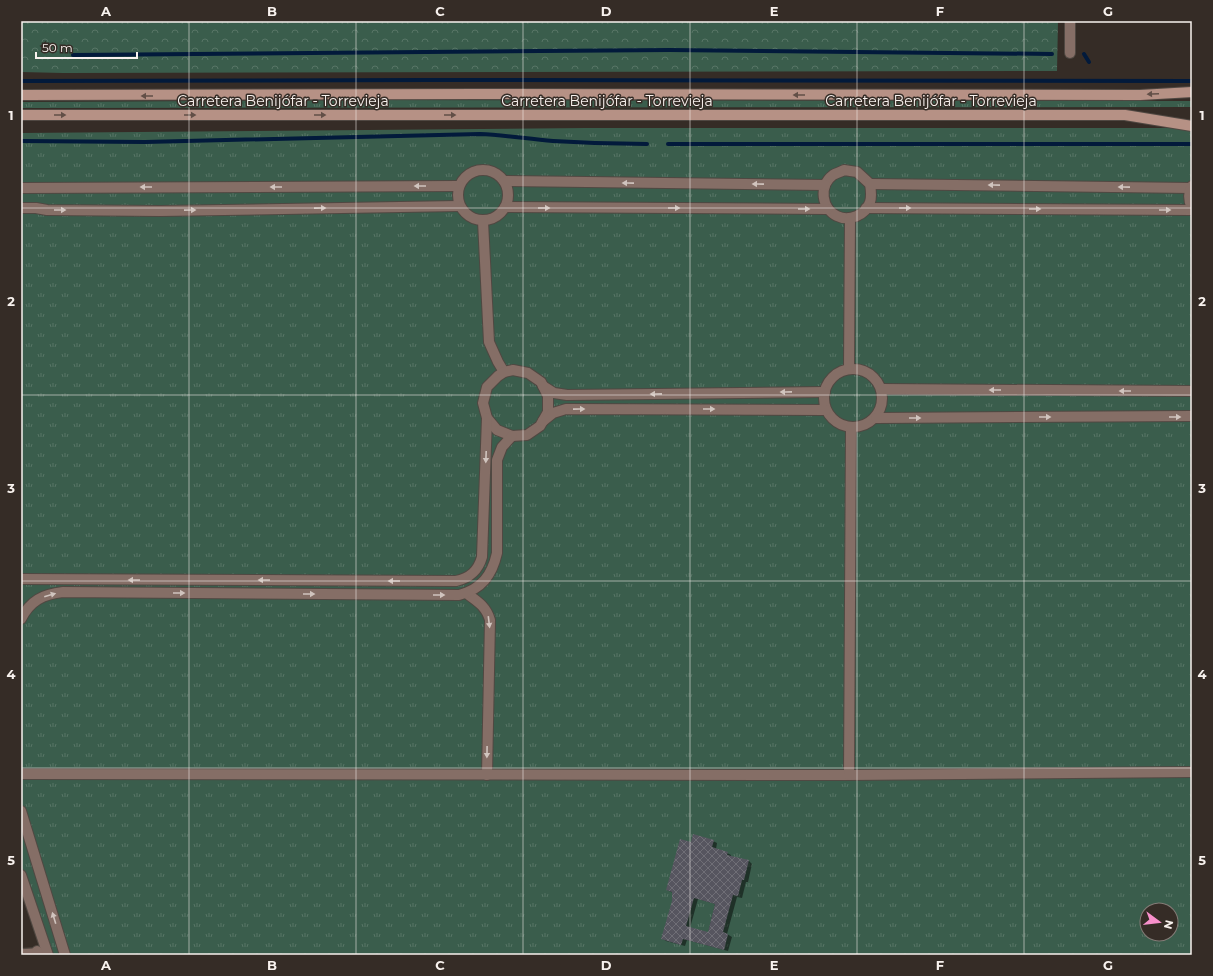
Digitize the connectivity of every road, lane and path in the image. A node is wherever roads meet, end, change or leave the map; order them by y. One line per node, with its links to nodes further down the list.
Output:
1 (1070, 21): 2 (street)
2 (1070, 54)
3 (1192, 92): 4 (main road, Carretera Benijófar - Torrevieja, one-way to 4)
4 (21, 96)
5 (21, 115): 6 (main road, Carretera Benijófar - Torrevieja, one-way to 6)
6 (1192, 126)
7 (504, 181): 9 (street, one-way to 7); 10 (street); 14 (street)
8 (870, 184): 9 (street); 11 (street, one-way to 8); 16 (street)
9 (825, 185): 17 (street)
10 (459, 186): 12 (street, one-way to 12); 13 (street)
11 (1191, 187): 18 (street)
12 (21, 188)
13 (459, 206): 15 (street, one-way to 13); 20 (street)
14 (505, 207): 17 (street, one-way to 17); 20 (street)
15 (21, 208)
16 (866, 208): 18 (street, one-way to 18); 19 (street)
17 (828, 209): 19 (street)
18 (1192, 209)
19 (850, 218): 21 (street)
20 (483, 221): 22 (street)
21 (849, 369): 24 (street); 26 (street)
22 (504, 372): 23 (street); 29 (street)
23 (543, 386): 26 (street, one-way to 23); 31 (street)
24 (881, 389): 25 (street, one-way to 24); 30 (street)
25 (1192, 391)
26 (825, 392): 27 (street)
27 (826, 410): 31 (street, one-way to 27); 32 (street)
28 (1192, 416): 30 (street, one-way to 28)
29 (487, 418): 33 (street); 34 (street, one-way to 34)
30 (876, 418): 32 (street)
31 (543, 421): 33 (street)
32 (851, 427): 40 (street)
33 (512, 436): 35 (street)
34 (21, 579)
35 (466, 593): 36 (street, one-way to 35); 39 (street, one-way to 39)
36 (21, 619)
37 (1192, 772): 40 (street)
38 (21, 774): 39 (street)
39 (487, 775): 40 (street)
40 (849, 776)
41 (21, 811): 46 (street, one-way to 41)
42 (21, 877): 45 (street)
43 (21, 952): 44 (lane)
44 (37, 953)
45 (48, 955)
46 (65, 955)

